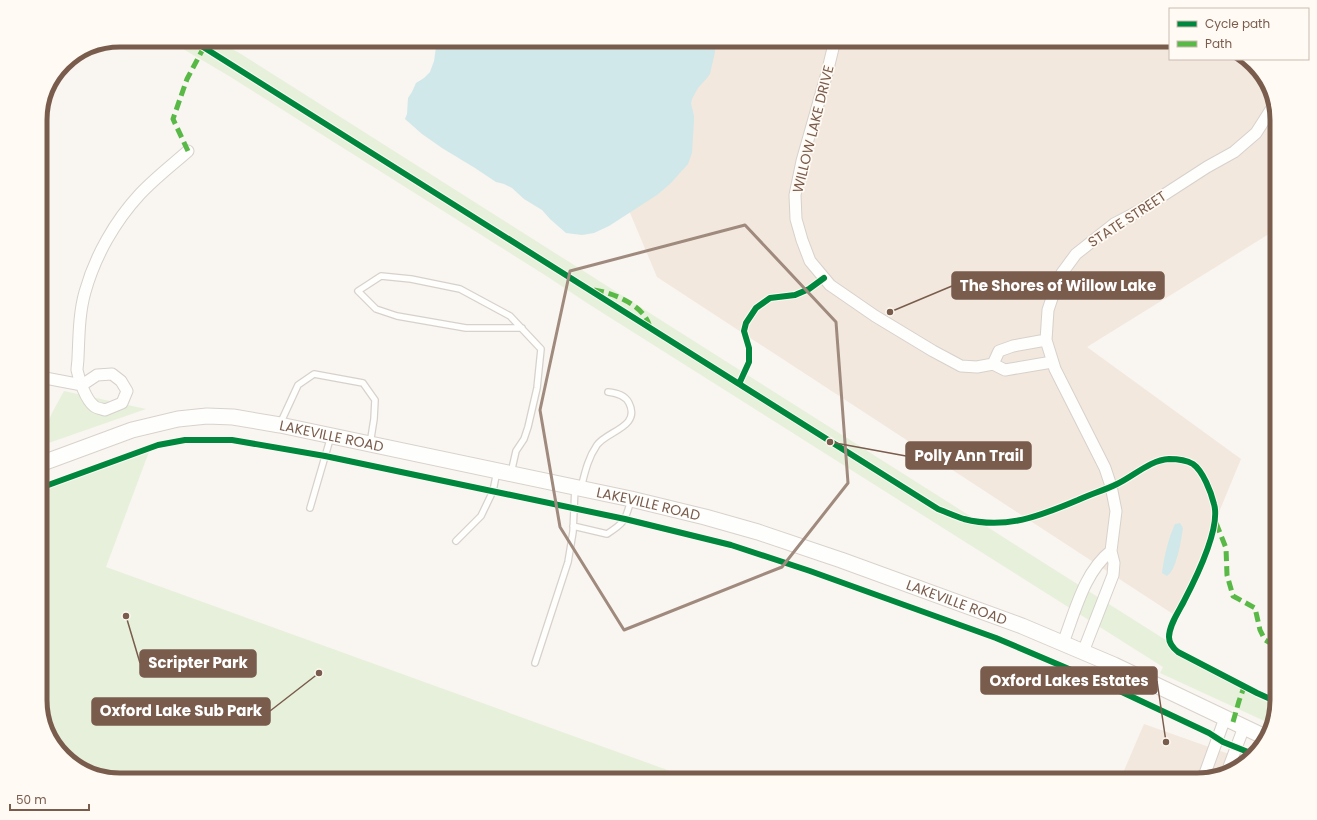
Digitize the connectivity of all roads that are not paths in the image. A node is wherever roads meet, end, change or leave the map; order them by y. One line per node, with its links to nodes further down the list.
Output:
1 (833, 47): 7 (street, WILLOW LAKE DRIVE)
2 (1270, 112): 5 (street, STATE STREET)
3 (188, 151): 8 (street)
4 (522, 328): 4 (lane); 14 (lane)
5 (1046, 340): 6 (street, STATE STREET); 7 (street)
6 (1052, 362): 7 (street, WILLOW LAKE DRIVE); 20 (street, STATE STREET)
7 (993, 364)
8 (47, 378)
9 (608, 392): 15 (lane)
10 (280, 424): 11 (main road, LAKEVILLE ROAD); 12 (lane); 13 (main road, LAKEVILLE ROAD)
11 (331, 436): 12 (main road, LAKEVILLE ROAD); 17 (lane)
12 (370, 444): 14 (main road, LAKEVILLE ROAD)
13 (47, 461)
14 (504, 472): 15 (main road, LAKEVILLE ROAD); 19 (lane)
15 (578, 488): 16 (main road, LAKEVILLE ROAD); 18 (lane)
16 (631, 499): 18 (lane); 21 (main road, LAKEVILLE ROAD)
17 (310, 508)
18 (573, 526): 23 (lane)
19 (456, 541)
20 (1110, 551): 21 (street); 22 (street, STATE STREET)
21 (1063, 643): 22 (main road, LAKEVILLE ROAD)
22 (1084, 652): 24 (main road, LAKEVILLE ROAD)
23 (535, 663)
24 (1234, 722): 25 (main road, LAKEVILLE ROAD); 26 (street); 27 (street)
25 (1261, 735)
26 (1228, 766)
27 (1207, 772)

